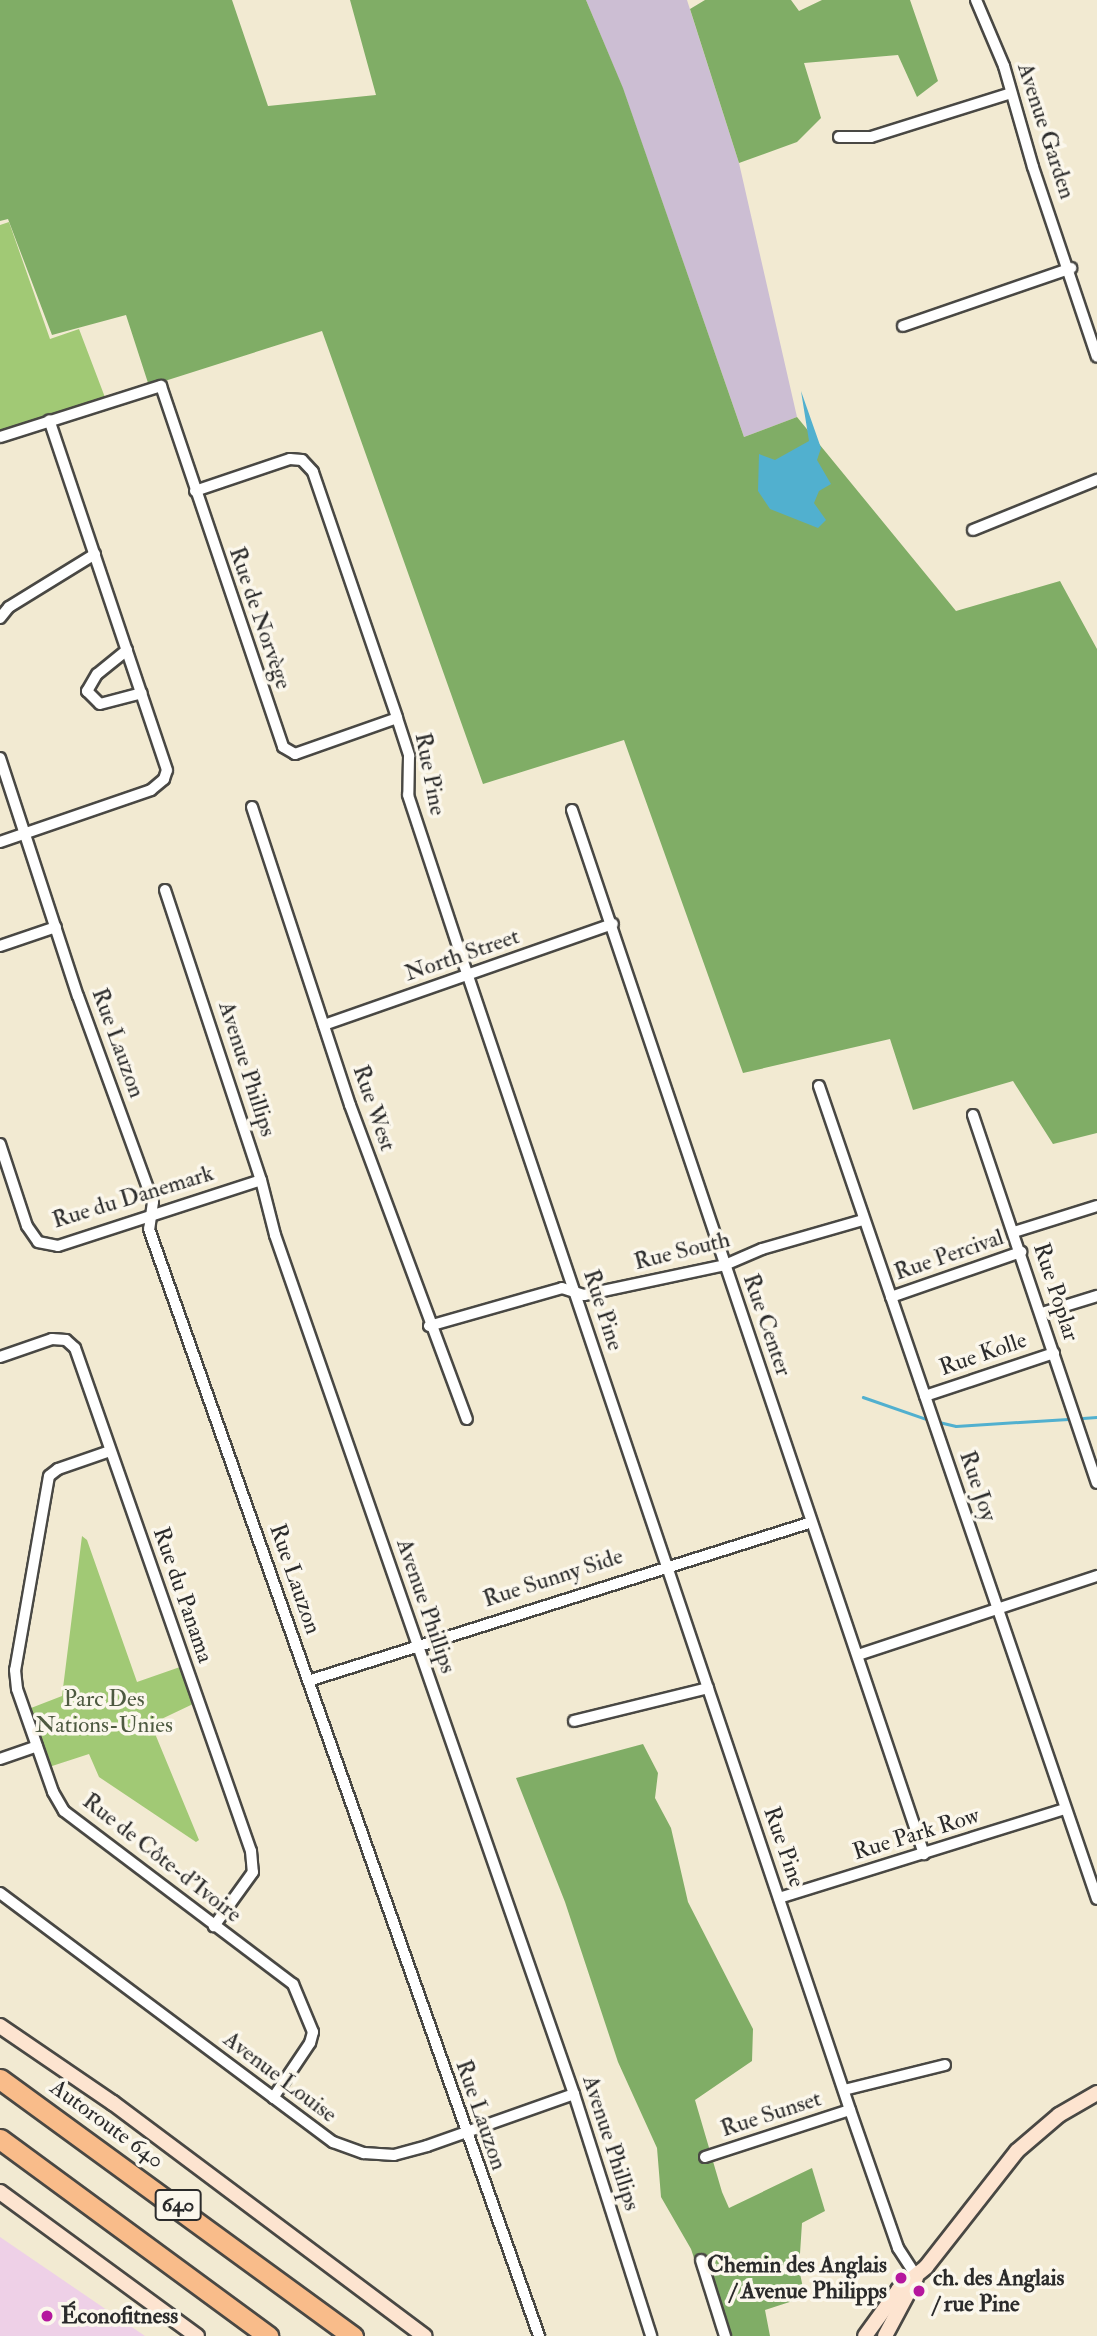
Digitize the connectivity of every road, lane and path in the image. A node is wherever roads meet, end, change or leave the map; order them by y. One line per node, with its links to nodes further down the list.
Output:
1 (976, 0): 2 (street, Avenue Garden)
2 (1010, 93): 3 (street); 4 (street, Avenue Garden)
3 (839, 137)
4 (1071, 268): 5 (street); 6 (street, Avenue Garden)
5 (903, 326)
6 (1097, 357)
7 (49, 420): 8 (street); 10 (street, Rue de Norvège); 12 (street)
8 (0, 437)
9 (1097, 480): 11 (street)
10 (194, 491): 17 (street, Rue Pine); 17 (street, Rue de Norvège)
11 (973, 530)
12 (95, 554): 13 (street); 15 (street)
13 (4, 604): 14 (street)
14 (0, 618)
15 (127, 650): 16 (street); 16 (street)
16 (142, 692): 21 (street)
17 (397, 719): 27 (street, Rue Pine)
18 (0, 758): 21 (street, Rue Lauzon)
19 (252, 807): 28 (street, Rue West)
20 (572, 810): 24 (street, Rue Center)
21 (26, 834): 22 (street); 25 (street, Rue Lauzon)
22 (0, 842)
23 (165, 890): 32 (street, Avenue Phillips)
24 (613, 924): 27 (street, North Street); 38 (street, Rue Center)
25 (56, 927): 26 (street); 34 (street, Rue Lauzon)
26 (0, 946)
27 (468, 976): 28 (street, North Street); 39 (street, Rue Pine)
28 (324, 1025): 43 (street, Rue West)
29 (818, 1086): 35 (street, Rue Joy)
30 (973, 1115): 36 (street, Rue Poplar)
31 (0, 1144): 34 (street, Rue du Danemark)
32 (261, 1180): 34 (street, Rue du Danemark); 54 (street, Avenue Phillips)
33 (1097, 1206): 36 (street, Rue Percival)
34 (151, 1215): 56 (street, Rue Lauzon)
35 (863, 1220): 38 (street, Rue South); 41 (street, Rue Joy)
36 (1014, 1232): 37 (street, Rue Poplar)
37 (1021, 1252): 41 (street, Rue Percival); 42 (street, Rue Poplar)
38 (724, 1265): 39 (street, Rue South); 50 (street, Rue Center)
39 (575, 1291): 43 (street, Rue South); 51 (street, Rue Pine)
40 (1097, 1296): 42 (street, Rue Kolle)
41 (891, 1297): 46 (street, Rue Joy)
42 (1042, 1313): 44 (street, Rue Poplar)
43 (429, 1326): 47 (street, Rue West)
44 (1054, 1353): 46 (street, Rue Kolle); 49 (street, Rue Poplar)
45 (0, 1357): 48 (street, Rue du Panama)
46 (925, 1396): 53 (street, Rue Joy)
47 (467, 1419)
48 (110, 1451): 59 (street, Rue de Côte-d'Ivoire); 66 (street, Rue du Panama)
49 (1097, 1483)
50 (813, 1522): 51 (street, Rue Sunny Side); 55 (street, Rue Center)
51 (666, 1565): 54 (street, Rue Sunny Side); 57 (street, Rue Pine)
52 (1097, 1576): 53 (street)
53 (997, 1609): 55 (street); 61 (street, Rue Joy)
54 (417, 1643): 56 (street, Rue Sunny Side); 72 (street, Avenue Phillips)
55 (858, 1655): 62 (street, Rue Center)
56 (308, 1681): 75 (street, Rue Lauzon)
57 (708, 1688): 58 (street); 64 (street, Rue Pine)
58 (574, 1721)
59 (37, 1746): 60 (street); 66 (street, Rue de Côte-d'Ivoire)
60 (0, 1759)
61 (1065, 1809): 62 (street, Rue Park Row); 65 (street, Rue Joy)
62 (924, 1853): 64 (street, Rue Park Row)
63 (0, 1893): 73 (street, Avenue Louise)
64 (779, 1899): 70 (street, Rue Pine)
65 (1097, 1899)
66 (215, 1926): 73 (street, Rue de Côte-d'Ivoire)
67 (0, 2026): 84 (main road)
68 (945, 2065): 70 (street)
69 (0, 2078): 83 (highway, Autoroute 640 / 640)
70 (844, 2090): 74 (street, Rue Pine)
71 (1097, 2093): 80 (main road)
72 (574, 2094): 75 (street, Avenue Louise); 86 (street, Avenue Phillips)
73 (273, 2098): 75 (street, Avenue Louise)
74 (850, 2110): 77 (street, Rue Sunset); 80 (street, Rue Pine)
75 (464, 2133): 85 (street, Rue Lauzon)
76 (0, 2139): 82 (highway, 640)
77 (705, 2157)
78 (0, 2192): 81 (main road)
79 (701, 2260): 87 (street)
80 (917, 2277): 88 (main road); 89 (main road)
81 (197, 2336)
82 (268, 2336)
83 (354, 2336)
84 (425, 2336)
85 (539, 2336)
86 (651, 2336)
87 (725, 2336)
88 (866, 2336)
89 (885, 2336)

